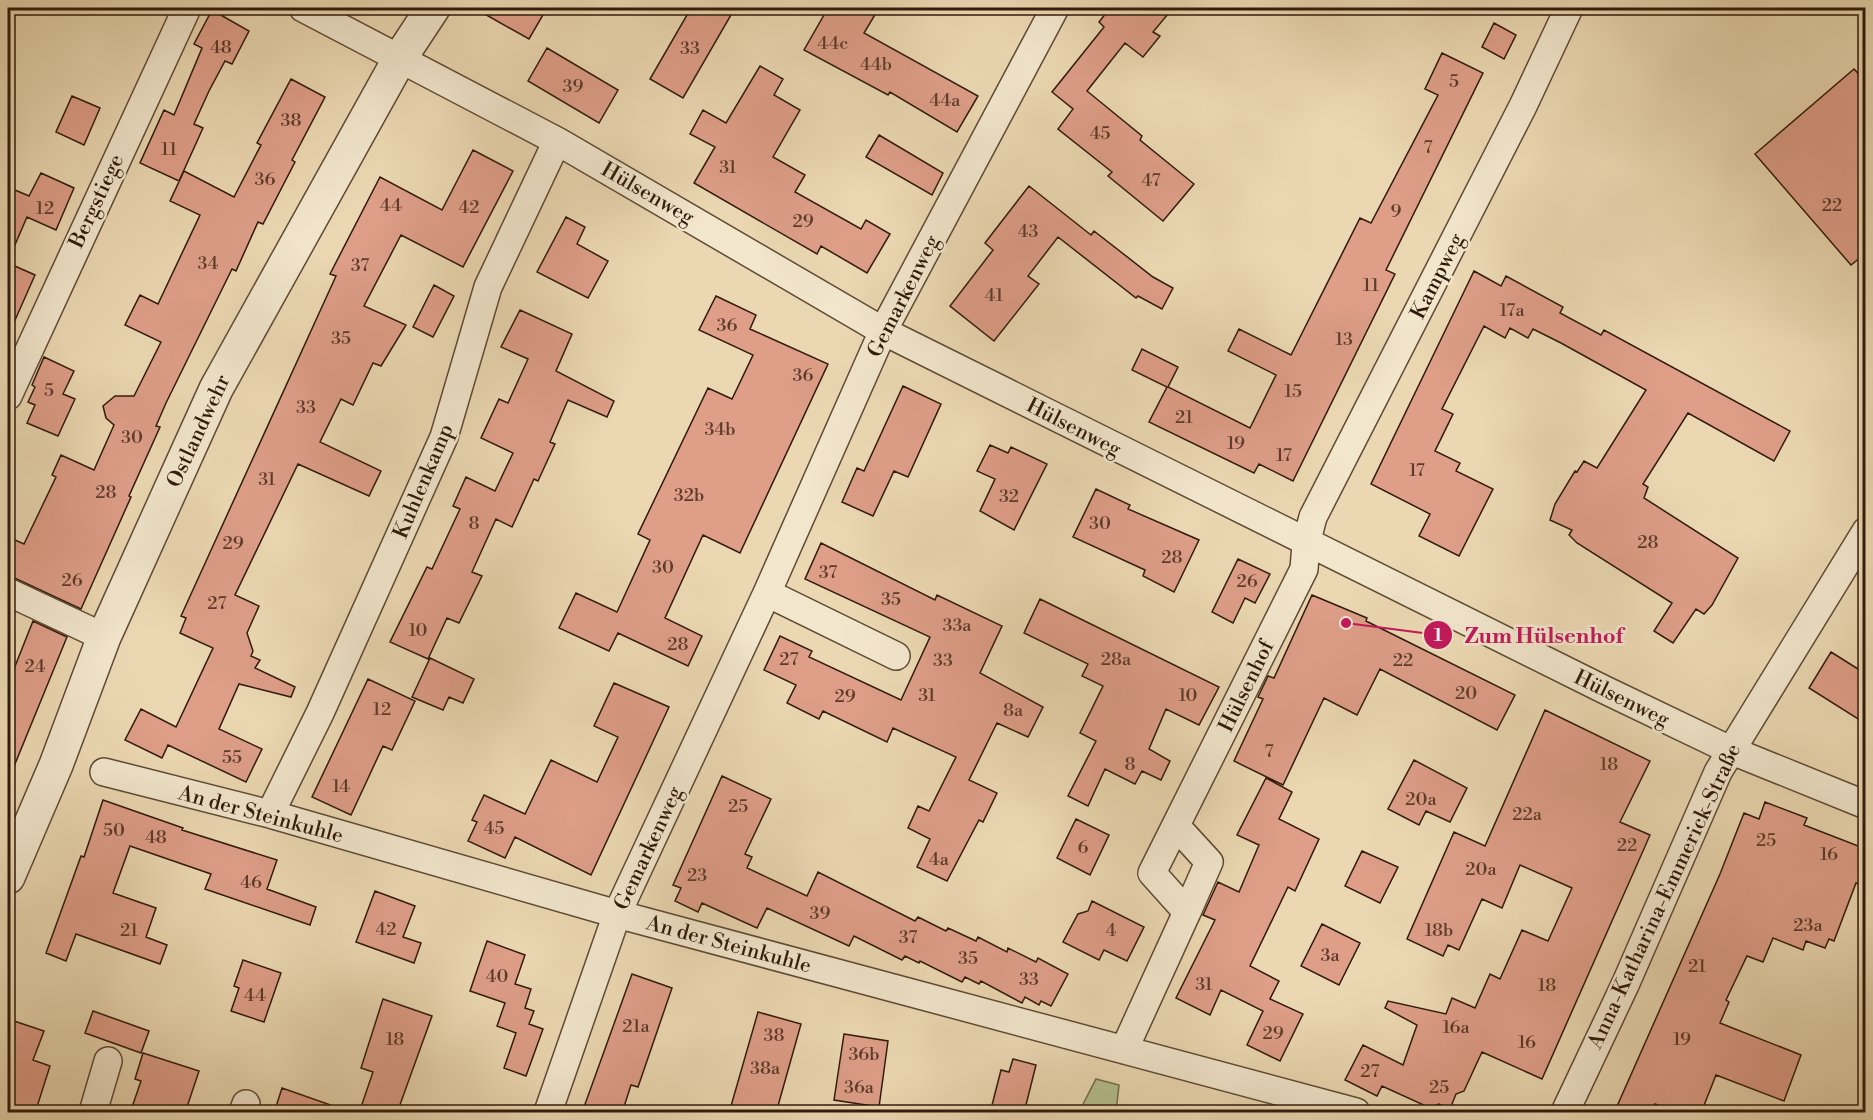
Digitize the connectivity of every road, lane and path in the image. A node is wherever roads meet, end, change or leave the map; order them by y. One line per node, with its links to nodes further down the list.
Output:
1 (187, 8): 9 (street, Bergstiege)
2 (303, 8): 6 (street, Hülsenweg)
3 (432, 8): 6 (street, Ostlandwehr)
4 (1055, 8): 8 (street, Gemarkenweg)
5 (1569, 8): 11 (street, Kampweg)
6 (400, 58): 7 (street, Hülsenweg); 14 (street, Ostlandwehr)
7 (557, 141): 8 (street, Hülsenweg); 19 (street, Kuhlenkamp)
8 (884, 331): 11 (street, Hülsenweg); 13 (street, Gemarkenweg)
9 (8, 396)
10 (1866, 531): 16 (street, Anna-Katharina-Emmerick-Straße)
11 (1306, 544): 16 (street, Hülsenweg); 20 (street, Hülsenhof)
12 (8, 592): 14 (street)
13 (767, 592): 15 (street); 23 (street, Gemarkenweg)
14 (104, 637): 21 (street, Ostlandwehr)
15 (896, 656)
16 (1730, 750): 18 (street, Hülsenweg); 29 (street, Anna-Katharina-Emmerick-Straße)
17 (104, 772): 19 (street, An der Steinkuhle)
18 (1866, 805)
19 (270, 814): 23 (street, An der Steinkuhle)
20 (1176, 826): 22 (street); 22 (street, Hülsenhof)
21 (8, 877)
22 (1186, 912): 24 (street)
23 (617, 914): 24 (street, An der Steinkuhle); 27 (street, Gemarkenweg)
24 (1124, 1050): 28 (street, An der Steinkuhle)
25 (108, 1061): 26 (street)
26 (93, 1113)
27 (548, 1113)
28 (1356, 1113)
29 (1565, 1113)

